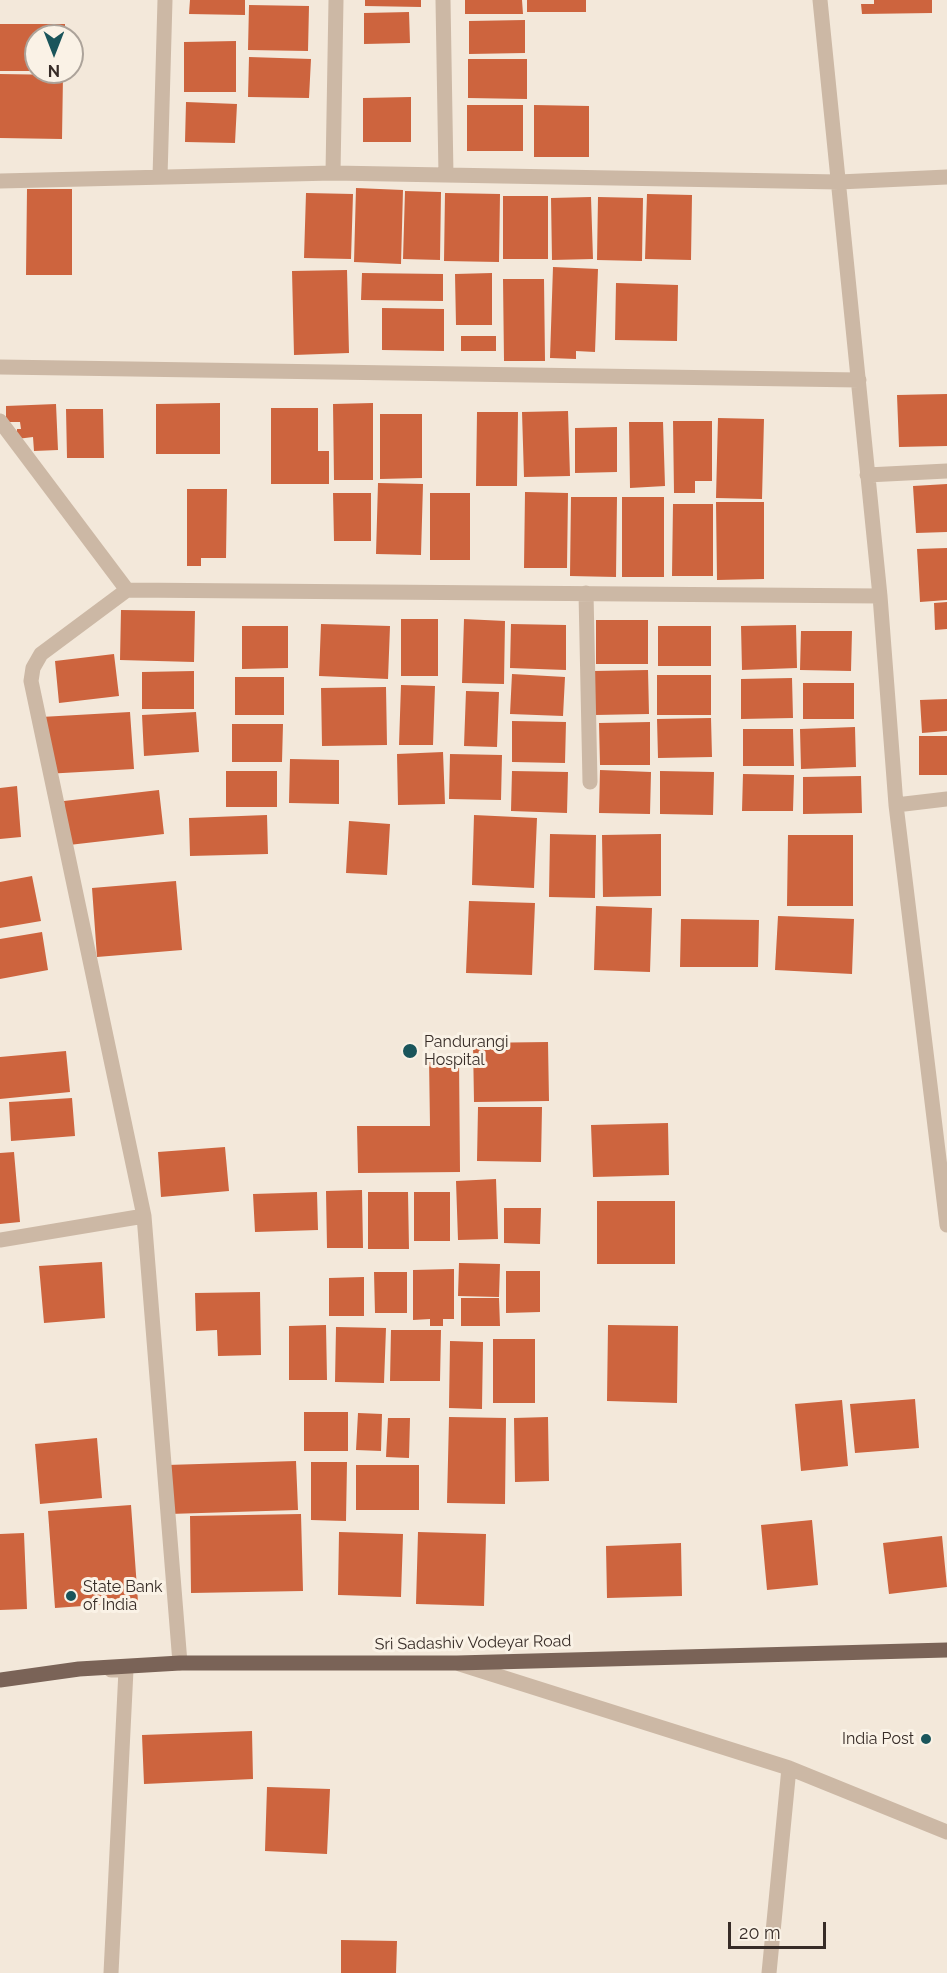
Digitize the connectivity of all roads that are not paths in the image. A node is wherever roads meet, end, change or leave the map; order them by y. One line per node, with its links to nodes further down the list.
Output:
1 (165, 0): 7 (street)
2 (336, 0): 5 (street)
3 (443, 0): 6 (street)
4 (820, 0): 10 (street)
5 (333, 172): 6 (street); 7 (street)
6 (446, 175): 10 (street)
7 (160, 177): 9 (street)
8 (947, 177): 10 (street)
9 (0, 181)
10 (839, 182): 12 (street)
11 (0, 367): 12 (street)
12 (859, 380): 15 (street)
13 (0, 421): 16 (street)
14 (947, 471): 15 (street)
15 (867, 475): 18 (street)
16 (127, 590): 17 (street); 23 (street)
17 (586, 593): 18 (street); 19 (street)
18 (880, 596): 21 (street)
19 (590, 782)
20 (947, 799): 21 (street)
21 (896, 805): 22 (street)
22 (943, 1164): 24 (street)
23 (144, 1216): 25 (street); 27 (street)
24 (947, 1225)
25 (0, 1240)
26 (947, 1650): 28 (main road, Sri Sadashiv Vodeyar Road)
27 (180, 1663): 28 (main road, Sri Sadashiv Vodeyar Road); 29 (main road, Sri Sadashiv Vodeyar Road)
28 (457, 1663): 31 (street)
29 (79, 1669): 30 (main road, Sri Sadashiv Vodeyar Road); 33 (street)
30 (0, 1680)
31 (789, 1768): 32 (street); 34 (street)
32 (947, 1832)
33 (111, 1973)
34 (769, 1973)

